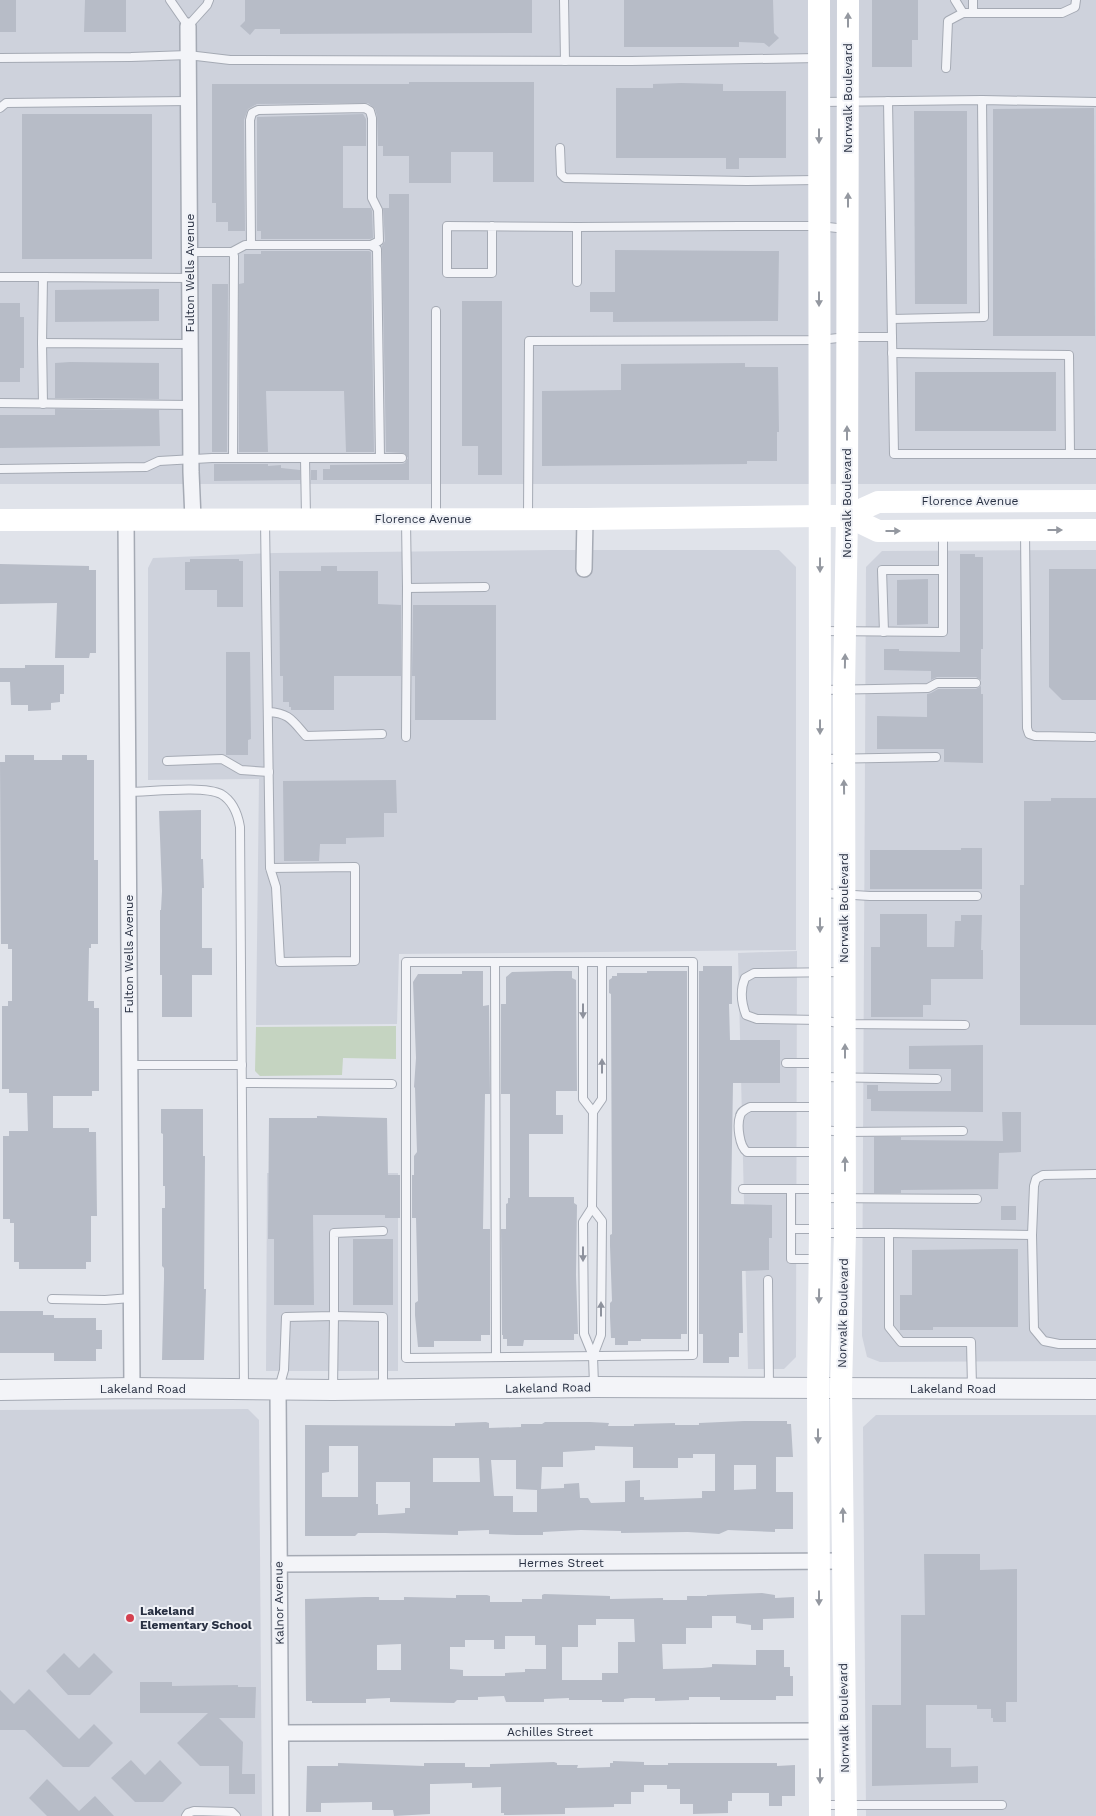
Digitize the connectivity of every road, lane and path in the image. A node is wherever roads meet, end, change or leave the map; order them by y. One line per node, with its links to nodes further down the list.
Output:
1 (170, 0): 11 (lane)
2 (209, 0): 11 (lane)
3 (564, 0): 16 (lane)
4 (819, 0): 14 (main road, Norwalk Boulevard)
5 (848, 0): 15 (main road, Norwalk Boulevard, one-way to 5)
6 (955, 0): 9 (lane)
7 (973, 0): 10 (lane)
8 (1076, 0): 10 (lane)
9 (963, 13): 10 (lane); 17 (lane)
10 (972, 13)
11 (188, 26): 12 (street, Fulton Wells Avenue)
12 (188, 55): 13 (lane); 16 (lane); 20 (street, Fulton Wells Avenue)
13 (0, 58)
14 (819, 58): 15 (main road); 16 (lane); 21 (main road, Norwalk Boulevard)
15 (848, 58): 22 (main road, Norwalk Boulevard)
16 (565, 61)
17 (946, 68)
18 (982, 100): 19 (lane); 23 (lane); 40 (lane)
19 (888, 101): 22 (lane); 40 (lane)
20 (189, 102): 24 (lane); 33 (street, Fulton Wells Avenue)
21 (819, 102): 22 (lane); 26 (main road, Norwalk Boulevard, one-way to 26)
22 (848, 102): 30 (main road, Norwalk Boulevard, one-way to 22)
23 (1096, 102)
24 (0, 108)
25 (560, 148): 26 (lane)
26 (819, 180): 28 (main road, Norwalk Boulevard)
27 (492, 226): 27 (lane); 29 (lane)
28 (819, 226): 29 (lane); 30 (lane); 43 (main road, Norwalk Boulevard, one-way to 43)
29 (577, 227): 38 (lane)
30 (848, 229): 41 (main road, Norwalk Boulevard)
31 (250, 245): 32 (lane); 32 (lane); 34 (lane)
32 (371, 245): 54 (lane)
33 (190, 252): 34 (lane); 37 (street, Fulton Wells Avenue)
34 (232, 252): 52 (lane)
35 (0, 276): 36 (lane)
36 (43, 277): 37 (lane); 44 (lane)
37 (190, 278): 45 (street, Fulton Wells Avenue)
38 (577, 282)
39 (436, 311): 66 (lane)
40 (892, 320): 42 (lane)
41 (847, 336): 42 (lane); 43 (lane); 60 (main road, Norwalk Boulevard, one-way to 41)
42 (892, 337): 46 (lane)
43 (820, 340): 59 (main road, Norwalk Boulevard); 67 (lane)
44 (42, 343): 45 (lane); 48 (lane)
45 (190, 344): 49 (street, Fulton Wells Avenue)
46 (892, 353): 50 (lane); 50 (lane)
47 (0, 404): 48 (lane)
48 (43, 404): 49 (lane)
49 (191, 405): 56 (street, Fulton Wells Avenue)
50 (1070, 454): 51 (lane)
51 (1096, 454)
52 (233, 458): 53 (lane); 56 (lane)
53 (305, 458): 54 (lane); 64 (lane)
54 (380, 458): 55 (lane)
55 (402, 458)
56 (191, 461): 57 (lane); 62 (street, Fulton Wells Avenue)
57 (0, 469)
58 (1096, 501): 60 (main road, Florence Avenue)
59 (820, 516): 60 (main road, Florence Avenue); 68 (main road, Florence Avenue); 77 (main road, Norwalk Boulevard, one-way to 77)
60 (847, 516): 70 (main road, Florence Avenue, one-way to 70); 78 (main road, Norwalk Boulevard)
61 (126, 519): 62 (main road, Florence Avenue); 69 (main road, Florence Avenue); 92 (street, Fulton Wells Avenue)
62 (193, 519): 63 (main road, Florence Avenue)
63 (265, 519): 64 (main road, Florence Avenue); 83 (lane)
64 (306, 519): 65 (main road, Florence Avenue)
65 (406, 519): 66 (main road, Florence Avenue); 76 (lane)
66 (436, 519): 67 (main road, Florence Avenue)
67 (528, 519): 68 (main road, Florence Avenue)
68 (584, 519): 73 (street)
69 (0, 520)
70 (943, 530): 71 (main road, Florence Avenue); 74 (lane)
71 (1025, 530): 72 (main road, Florence Avenue, one-way to 72); 86 (lane)
72 (1096, 530)
73 (584, 569)
74 (943, 570): 79 (lane); 79 (lane)
75 (485, 587): 76 (lane)
76 (407, 588): 85 (lane)
77 (820, 631): 78 (lane); 82 (main road, Norwalk Boulevard)
78 (845, 632): 79 (lane); 81 (main road, Norwalk Boulevard, one-way to 78)
79 (884, 632)
80 (976, 683): 81 (lane)
81 (844, 689): 82 (lane); 89 (main road, Norwalk Boulevard)
82 (820, 690): 88 (main road, Norwalk Boulevard, one-way to 88)
83 (268, 712): 84 (lane); 91 (lane)
84 (382, 734)
85 (406, 737)
86 (1093, 737)
87 (936, 757): 89 (lane)
88 (820, 759): 89 (lane); 94 (main road, Norwalk Boulevard)
89 (844, 759): 95 (main road, Norwalk Boulevard, one-way to 89)
90 (167, 761): 91 (lane)
91 (268, 772): 93 (lane)
92 (128, 792): 106 (street, Fulton Wells Avenue); 107 (lane)
93 (270, 868): 93 (lane)
94 (820, 893): 95 (lane); 100 (main road, Norwalk Boulevard, one-way to 100)
95 (844, 895): 96 (lane); 101 (main road, Norwalk Boulevard)
96 (977, 896)
97 (495, 962): 98 (lane); 138 (lane); 138 (lane)
98 (583, 962): 99 (lane); 114 (lane, one-way to 114)
99 (602, 962): 114 (lane, one-way to 99); 137 (lane)
100 (820, 972): 101 (lane); 102 (main road, Norwalk Boulevard); 102 (lane)
101 (844, 972): 103 (main road, Norwalk Boulevard)
102 (820, 1020): 103 (lane); 108 (main road, Norwalk Boulevard)
103 (845, 1024): 104 (lane); 109 (main road, Norwalk Boulevard, one-way to 103)
104 (964, 1025)
105 (786, 1063): 108 (lane)
106 (130, 1065): 107 (lane); 133 (street, Fulton Wells Avenue)
107 (242, 1065): 111 (lane)
108 (820, 1070): 109 (lane); 113 (main road, Norwalk Boulevard)
109 (845, 1079): 110 (lane); 116 (main road, Norwalk Boulevard)
110 (937, 1079)
111 (242, 1083): 112 (lane); 148 (lane)
112 (392, 1084)
113 (820, 1107): 117 (main road, Norwalk Boulevard); 117 (lane)
114 (593, 1112): 124 (lane)
115 (963, 1131): 116 (lane)
116 (845, 1132): 117 (lane); 122 (main road, Norwalk Boulevard, one-way to 116)
117 (820, 1141): 121 (main road, Norwalk Boulevard)
118 (1096, 1174): 130 (lane)
119 (743, 1189): 120 (lane)
120 (791, 1189): 121 (lane); 125 (lane)
121 (820, 1193): 122 (lane); 127 (main road, Norwalk Boulevard)
122 (845, 1197): 123 (lane); 128 (main road, Norwalk Boulevard)
123 (977, 1199)
124 (592, 1208): 137 (lane, one-way to 137); 137 (lane, one-way to 124)
125 (791, 1229): 127 (lane); 131 (lane)
126 (383, 1231): 135 (lane)
127 (820, 1231): 128 (lane); 131 (main road, Norwalk Boulevard)
128 (845, 1233): 129 (lane); 143 (main road, Norwalk Boulevard)
129 (889, 1234): 130 (lane); 145 (lane)
130 (1032, 1235): 136 (lane)
131 (820, 1259): 141 (main road, Norwalk Boulevard, one-way to 141)
132 (768, 1280): 140 (lane)
133 (131, 1298): 134 (lane); 142 (street, Fulton Wells Avenue)
134 (52, 1300)
135 (334, 1316): 144 (lane); 149 (lane); 150 (lane)
136 (1096, 1344)
137 (593, 1356): 138 (lane); 139 (lane)
138 (496, 1357)
139 (594, 1387): 140 (street, Lakeland Road); 144 (street, Lakeland Road)
140 (769, 1387): 141 (street, Lakeland Road)
141 (818, 1387): 143 (street, Lakeland Road); 151 (main road, Norwalk Boulevard, one-way to 151)
142 (132, 1388): 147 (street, Lakeland Road); 148 (street, Lakeland Road)
143 (841, 1388): 145 (street, Lakeland Road); 152 (main road, Norwalk Boulevard, one-way to 143)
144 (383, 1389): 150 (street, Lakeland Road)
145 (972, 1389): 146 (street, Lakeland Road)
146 (1096, 1389)
147 (0, 1390)
148 (244, 1390): 149 (street, Lakeland Road)
149 (278, 1390): 150 (street, Lakeland Road); 153 (street, Kalnor Avenue)
150 (333, 1390)
151 (819, 1561): 152 (street, Hermes Street); 153 (street, Hermes Street); 154 (main road, Norwalk Boulevard, one-way to 154)
152 (843, 1561): 158 (main road, Norwalk Boulevard)
153 (278, 1564): 155 (street, Kalnor Avenue)
154 (820, 1731): 155 (street, Achilles Street); 157 (main road, Norwalk Boulevard, one-way to 157)
155 (280, 1733): 161 (street, Kalnor Avenue)
156 (1002, 1805): 158 (lane)
157 (820, 1810): 158 (lane)
158 (846, 1810)
159 (186, 1816): 160 (lane)
160 (236, 1816)
161 (280, 1816)

